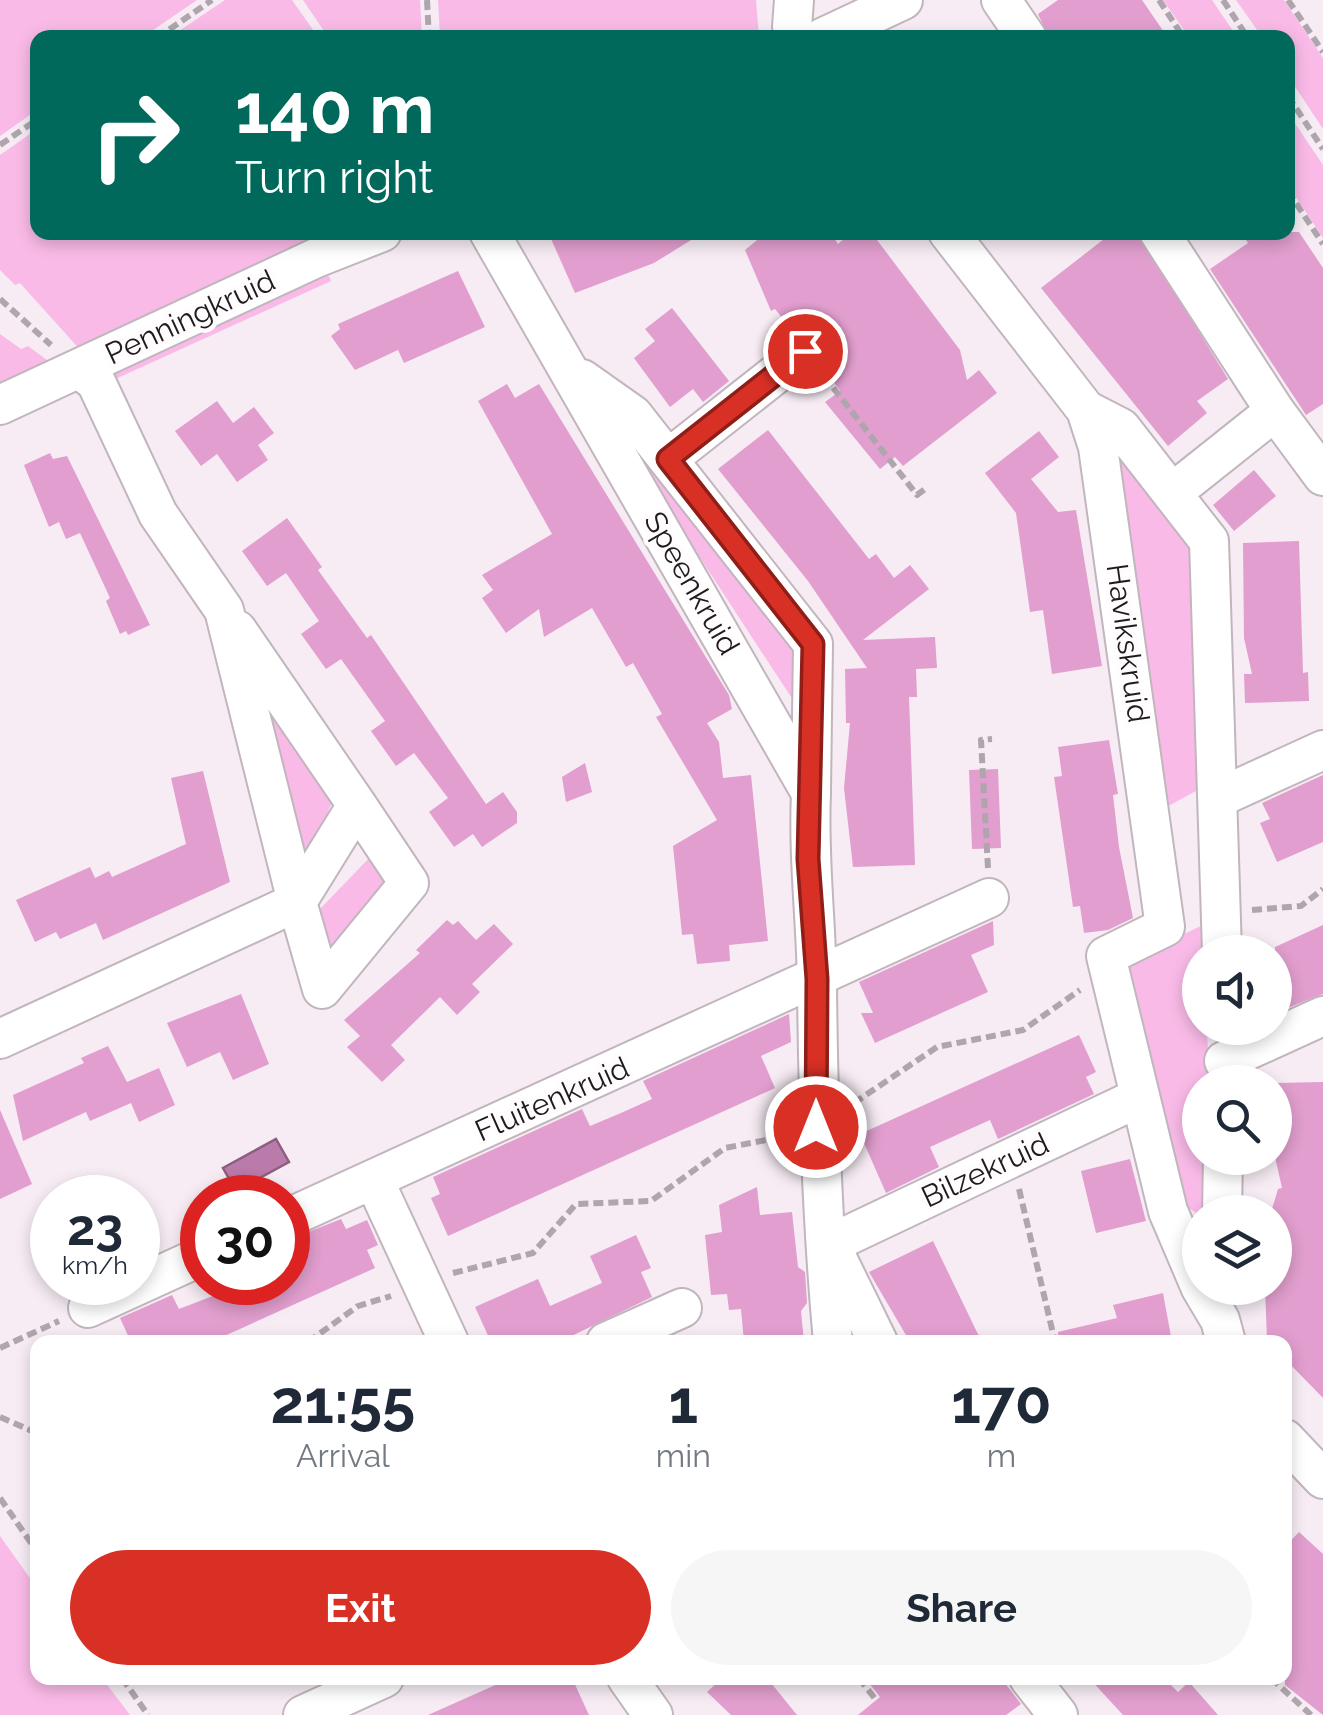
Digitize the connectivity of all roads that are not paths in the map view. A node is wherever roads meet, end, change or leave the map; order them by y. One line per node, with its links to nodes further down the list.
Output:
1 (794, 0): 4 (street)
2 (902, 0): 5 (street)
3 (1001, 0): 6 (street)
4 (793, 30)
5 (839, 30)
6 (1022, 30)
7 (362, 240): 12 (street, Penningkruid)
8 (494, 240): 13 (street, Speenkruid)
9 (954, 240): 15 (street, Havikskruid)
10 (1164, 240): 16 (street)
11 (805, 351): 17 (street)
12 (79, 369): 14 (street, Penningkruid); 20 (street)
13 (573, 373): 17 (street, Speenkruid); 22 (street, Speenkruid)
14 (0, 405)
15 (1086, 410): 19 (street, Havikskruid); 26 (street, Havikskruid)
16 (1275, 411): 18 (street); 19 (street)
17 (668, 459): 22 (street, Speenkruid)
18 (1323, 476)
19 (1172, 493): 23 (street, Havikskruid)
20 (224, 610): 24 (street); 28 (street)
21 (1323, 750): 23 (street)
22 (811, 793): 30 (street, Speenkruid)
23 (1218, 798): 25 (street, Havikskruid)
24 (358, 804): 28 (street); 28 (street)
25 (1219, 850): 26 (street); 29 (street, Havikskruid)
26 (1159, 878): 34 (street, Havikskruid)
27 (989, 898): 30 (street)
28 (298, 902): 32 (street)
29 (1222, 935)
30 (817, 979): 35 (street, Fluitenkruid); 37 (street, Speenkruid)
31 (1323, 1016): 33 (street)
32 (0, 1039)
33 (1224, 1057)
34 (1140, 1097): 37 (street, Bilzekruid); 38 (street)
35 (374, 1180): 36 (street, Fluitenkruid); 42 (street)
36 (310, 1208)
37 (826, 1235): 44 (street, Speenkruid); 45 (street, Speenkruid)
38 (1182, 1244)
39 (180, 1266): 40 (street)
40 (88, 1308)
41 (682, 1308): 43 (street)
42 (447, 1335)
43 (622, 1335)
44 (833, 1335)
45 (875, 1335)
46 (1292, 1446): 47 (street)
47 (1323, 1479)
48 (369, 1685): 52 (street)
49 (632, 1685): 53 (street)
50 (1035, 1685): 51 (street)
51 (1043, 1685)
52 (303, 1715)
53 (653, 1715)

